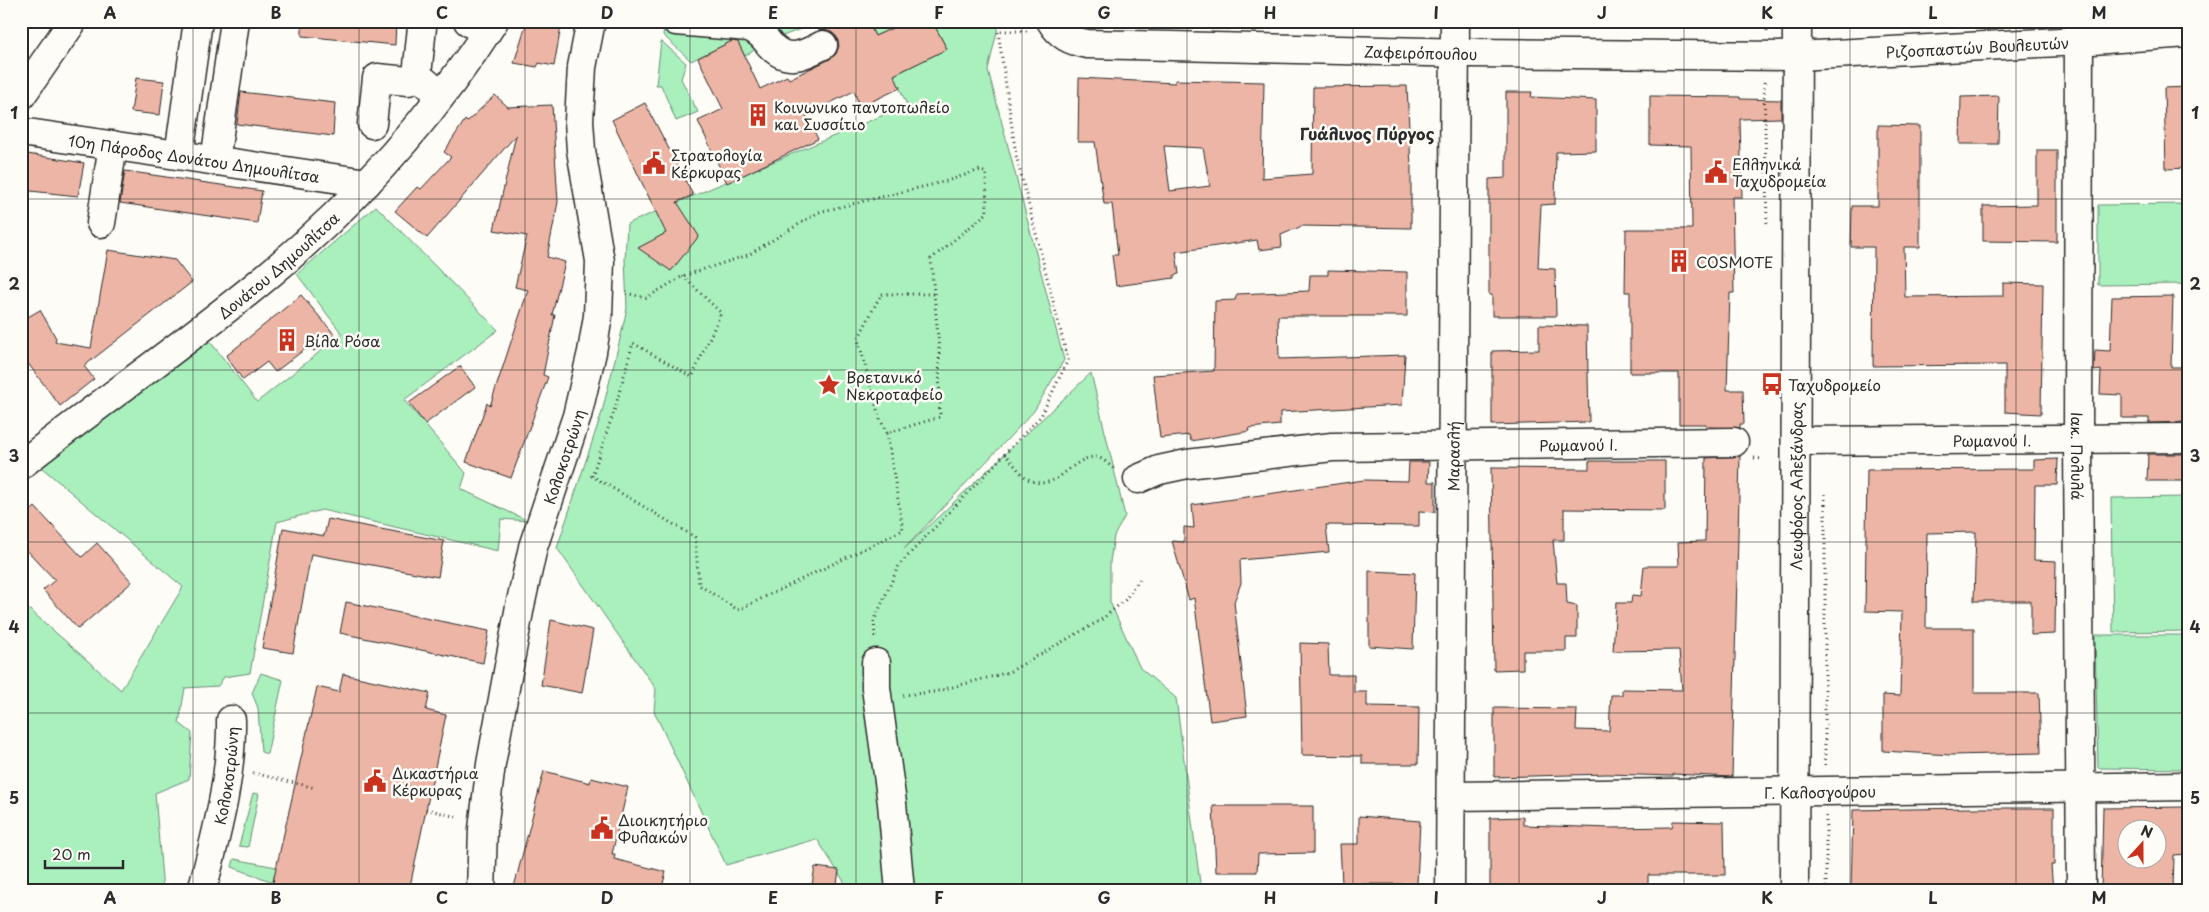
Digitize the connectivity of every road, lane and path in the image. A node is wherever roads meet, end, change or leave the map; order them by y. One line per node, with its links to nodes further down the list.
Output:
1 (73, 21): 18 (street)
2 (198, 21): 22 (street)
3 (235, 21): 23 (street)
4 (591, 21): 27 (street, Κολοκοτρώνη)
5 (676, 21): 13 (street)
6 (1455, 21): 14 (street, Μαρασλή)
7 (1797, 21): 15 (street, Λεωφόρος Αλεξάνδρας)
8 (482, 25): 17 (street, Δονάτου Δημουλίτσα)
9 (1041, 26): 14 (street, Ζαφειρόπουλου); 35 (path)
10 (422, 27): 16 (street)
11 (2079, 31): 12 (street, Ριζοσπαστών Βουλευτών); 15 (street, Ριζοσπαστών Βουλευτών); 31 (street, Ιακ. Πολυλά)
12 (2188, 33)
13 (823, 45)
14 (1454, 52): 15 (street, Ζαφειρόπουλου); 34 (street, Μαρασλή)
15 (1797, 56): 32 (street, Λεωφόρος Αλεξάνδρας)
16 (417, 75): 17 (street); 19 (street)
17 (440, 95): 24 (street, Δονάτου Δημουλίτσα)
18 (21, 96)
19 (372, 124)
20 (21, 132): 21 (street, 10η Πάροδος Δονάτου Δημουλίτσα)
21 (113, 145): 22 (street, 10η Πάροδος Δονάτου Δημουλίτσα); 25 (street)
22 (179, 155): 23 (street, 10η Πάροδος Δονάτου Δημουλίτσα)
23 (215, 161): 24 (street, 10η Πάροδος Δονάτου Δημουλίτσα)
24 (366, 183): 36 (street, Δονάτου Δημουλίτσα)
25 (101, 223)
26 (684, 276): 27 (path); 28 (path); 29 (path)
27 (600, 288): 51 (street, Κολοκοτρώνη)
28 (934, 294): 29 (path); 29 (path)
29 (887, 434)
30 (2188, 438): 31 (street, Ρωμανού Ι.)
31 (2078, 439): 32 (street, Ρωμανού Ι.); 44 (street, Ιακ. Πολυλά)
32 (1796, 441): 46 (street, Λεωφόρος Αλεξάνδρας)
33 (1734, 442): 34 (street, Ρωμανού Ι.)
34 (1453, 444): 37 (street, Ρωμανού Ι.); 47 (street, Μαρασλή)
35 (1004, 454): 37 (path); 39 (path)
36 (21, 464)
37 (1138, 479)
38 (1140, 579): 40 (path)
39 (876, 663): 52 (street)
40 (934, 692)
41 (231, 720): 42 (street, Κολοκοτρώνη)
42 (229, 767): 45 (path); 50 (street, Κολοκοτρώνη)
43 (2188, 786): 44 (street, Γ. Καλοσγούρου)
44 (2079, 787): 46 (street, Γ. Καλοσγούρου); 55 (street, Ιακ. Πολυλά)
45 (316, 788)
46 (1795, 792): 47 (street, Γ. Καλοσγούρου); 54 (street, Λεωφόρος Αλεξάνδρας)
47 (1451, 796): 53 (street, Μαρασλή)
48 (426, 809): 49 (path)
49 (463, 819)
50 (202, 891)
51 (481, 891)
52 (900, 891)
53 (1450, 891)
54 (1794, 891)
55 (2081, 891)

